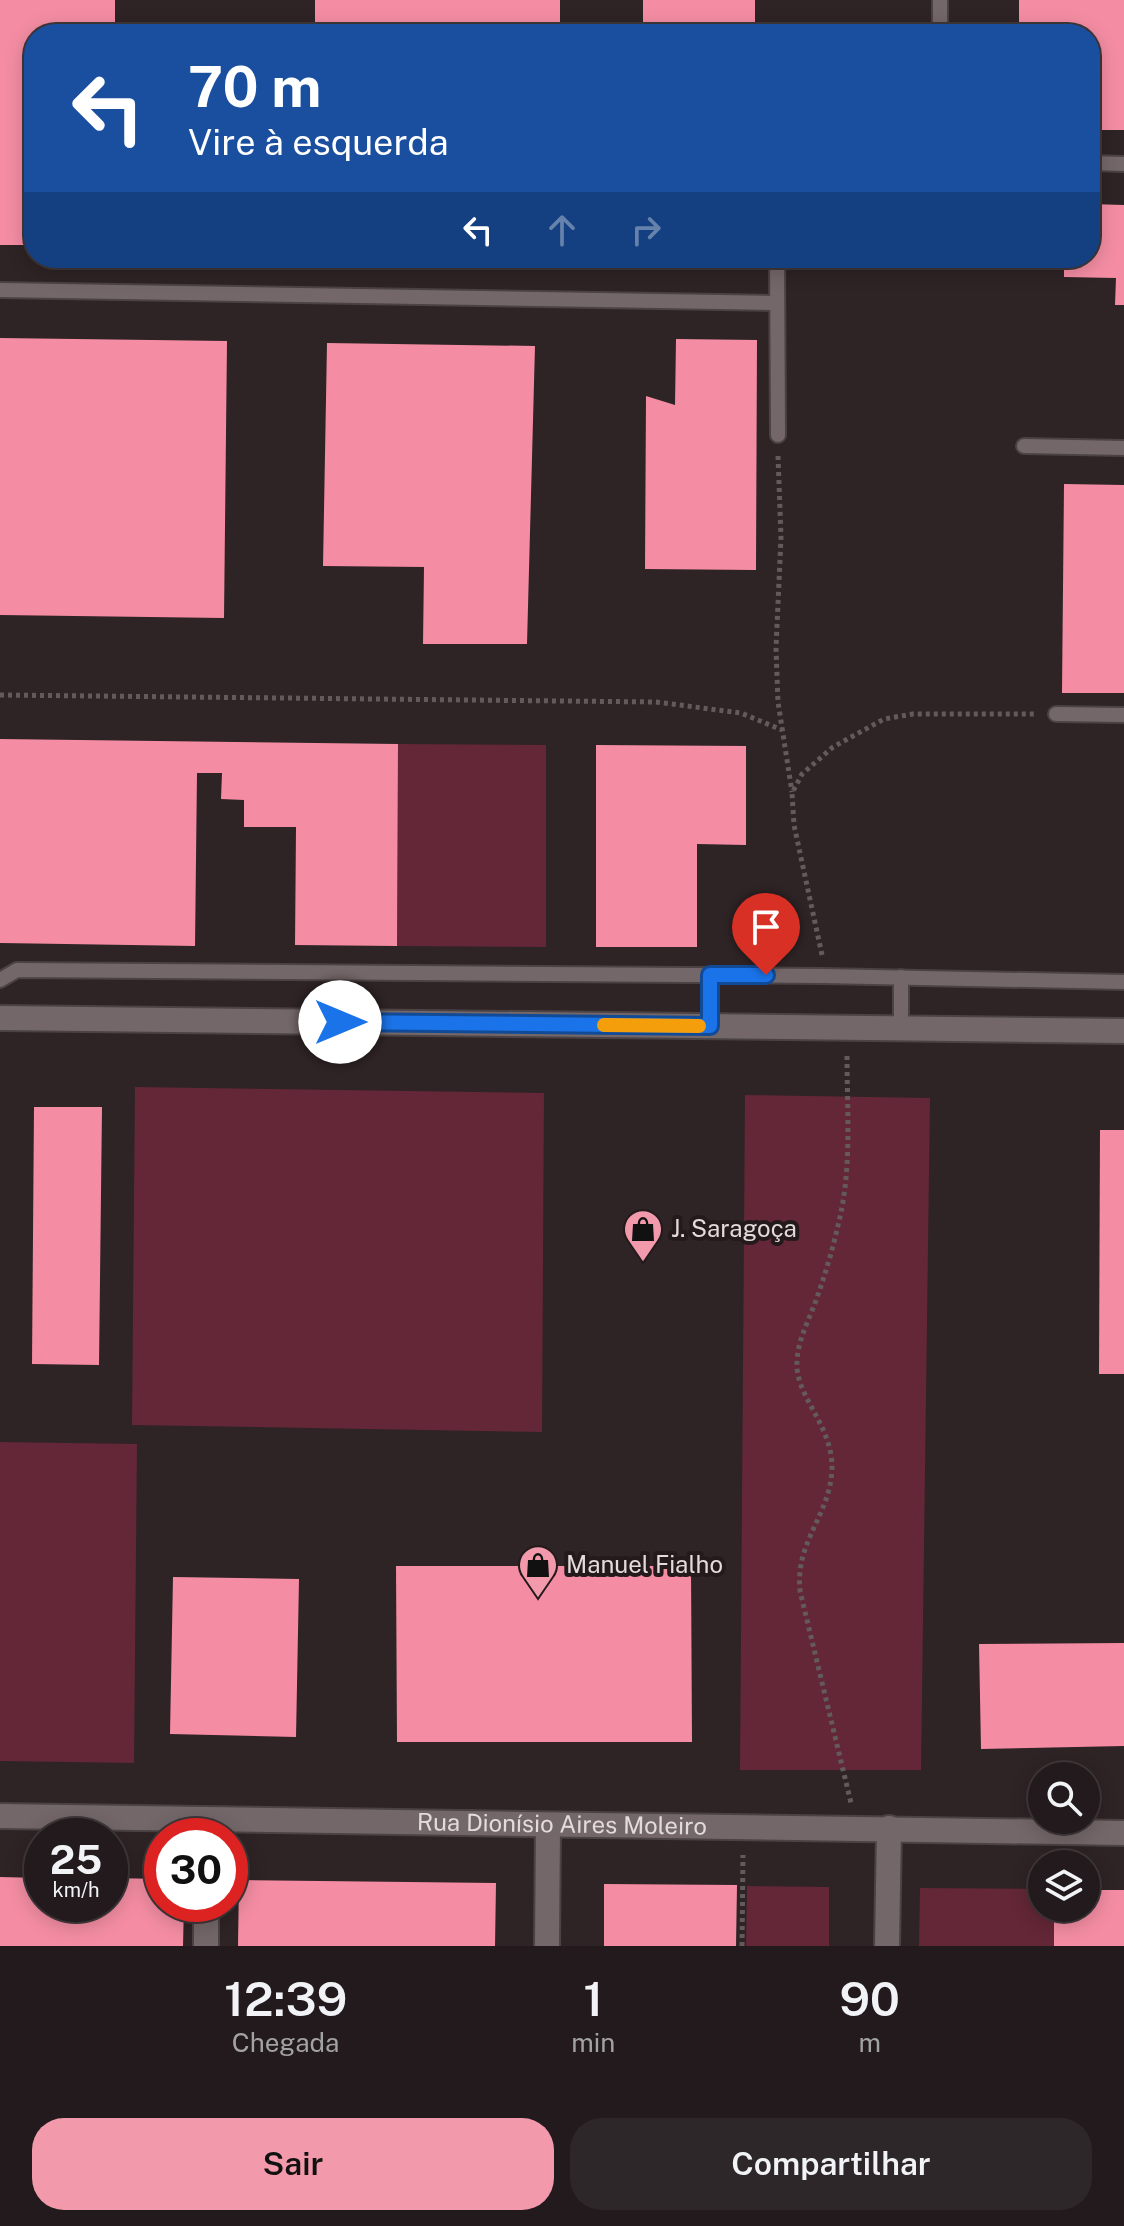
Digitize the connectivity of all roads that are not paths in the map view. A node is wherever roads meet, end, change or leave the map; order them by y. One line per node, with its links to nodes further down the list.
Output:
1 (940, 0): 2 (lane)
2 (940, 24)
3 (1100, 163): 4 (lane)
4 (1124, 164)
5 (777, 268): 7 (lane)
6 (0, 290): 7 (lane)
7 (777, 303): 8 (lane)
8 (778, 435)
9 (1024, 446): 10 (lane)
10 (1124, 448)
11 (1056, 714): 12 (lane)
12 (1124, 715)
13 (710, 975): 14 (lane); 15 (lane); 18 (lane)
14 (901, 977): 16 (lane); 19 (lane)
15 (0, 980)
16 (1124, 982)
17 (0, 1018): 18 (street)
18 (710, 1026): 19 (street)
19 (901, 1028): 20 (street)
20 (1124, 1031)
21 (0, 1816): 22 (street, Rua Dionísio Aires Moleiro)
22 (144, 1824)
23 (548, 1826): 24 (street, Rua Dionísio Aires Moleiro); 25 (street, Rua Dionísio Aires Moleiro); 29 (street)
24 (248, 1828)
25 (889, 1828): 26 (street, Rua Dionísio Aires Moleiro); 30 (street)
26 (1124, 1833)
27 (206, 1922): 28 (street)
28 (206, 1946)
29 (547, 1946)
30 (887, 1946)

